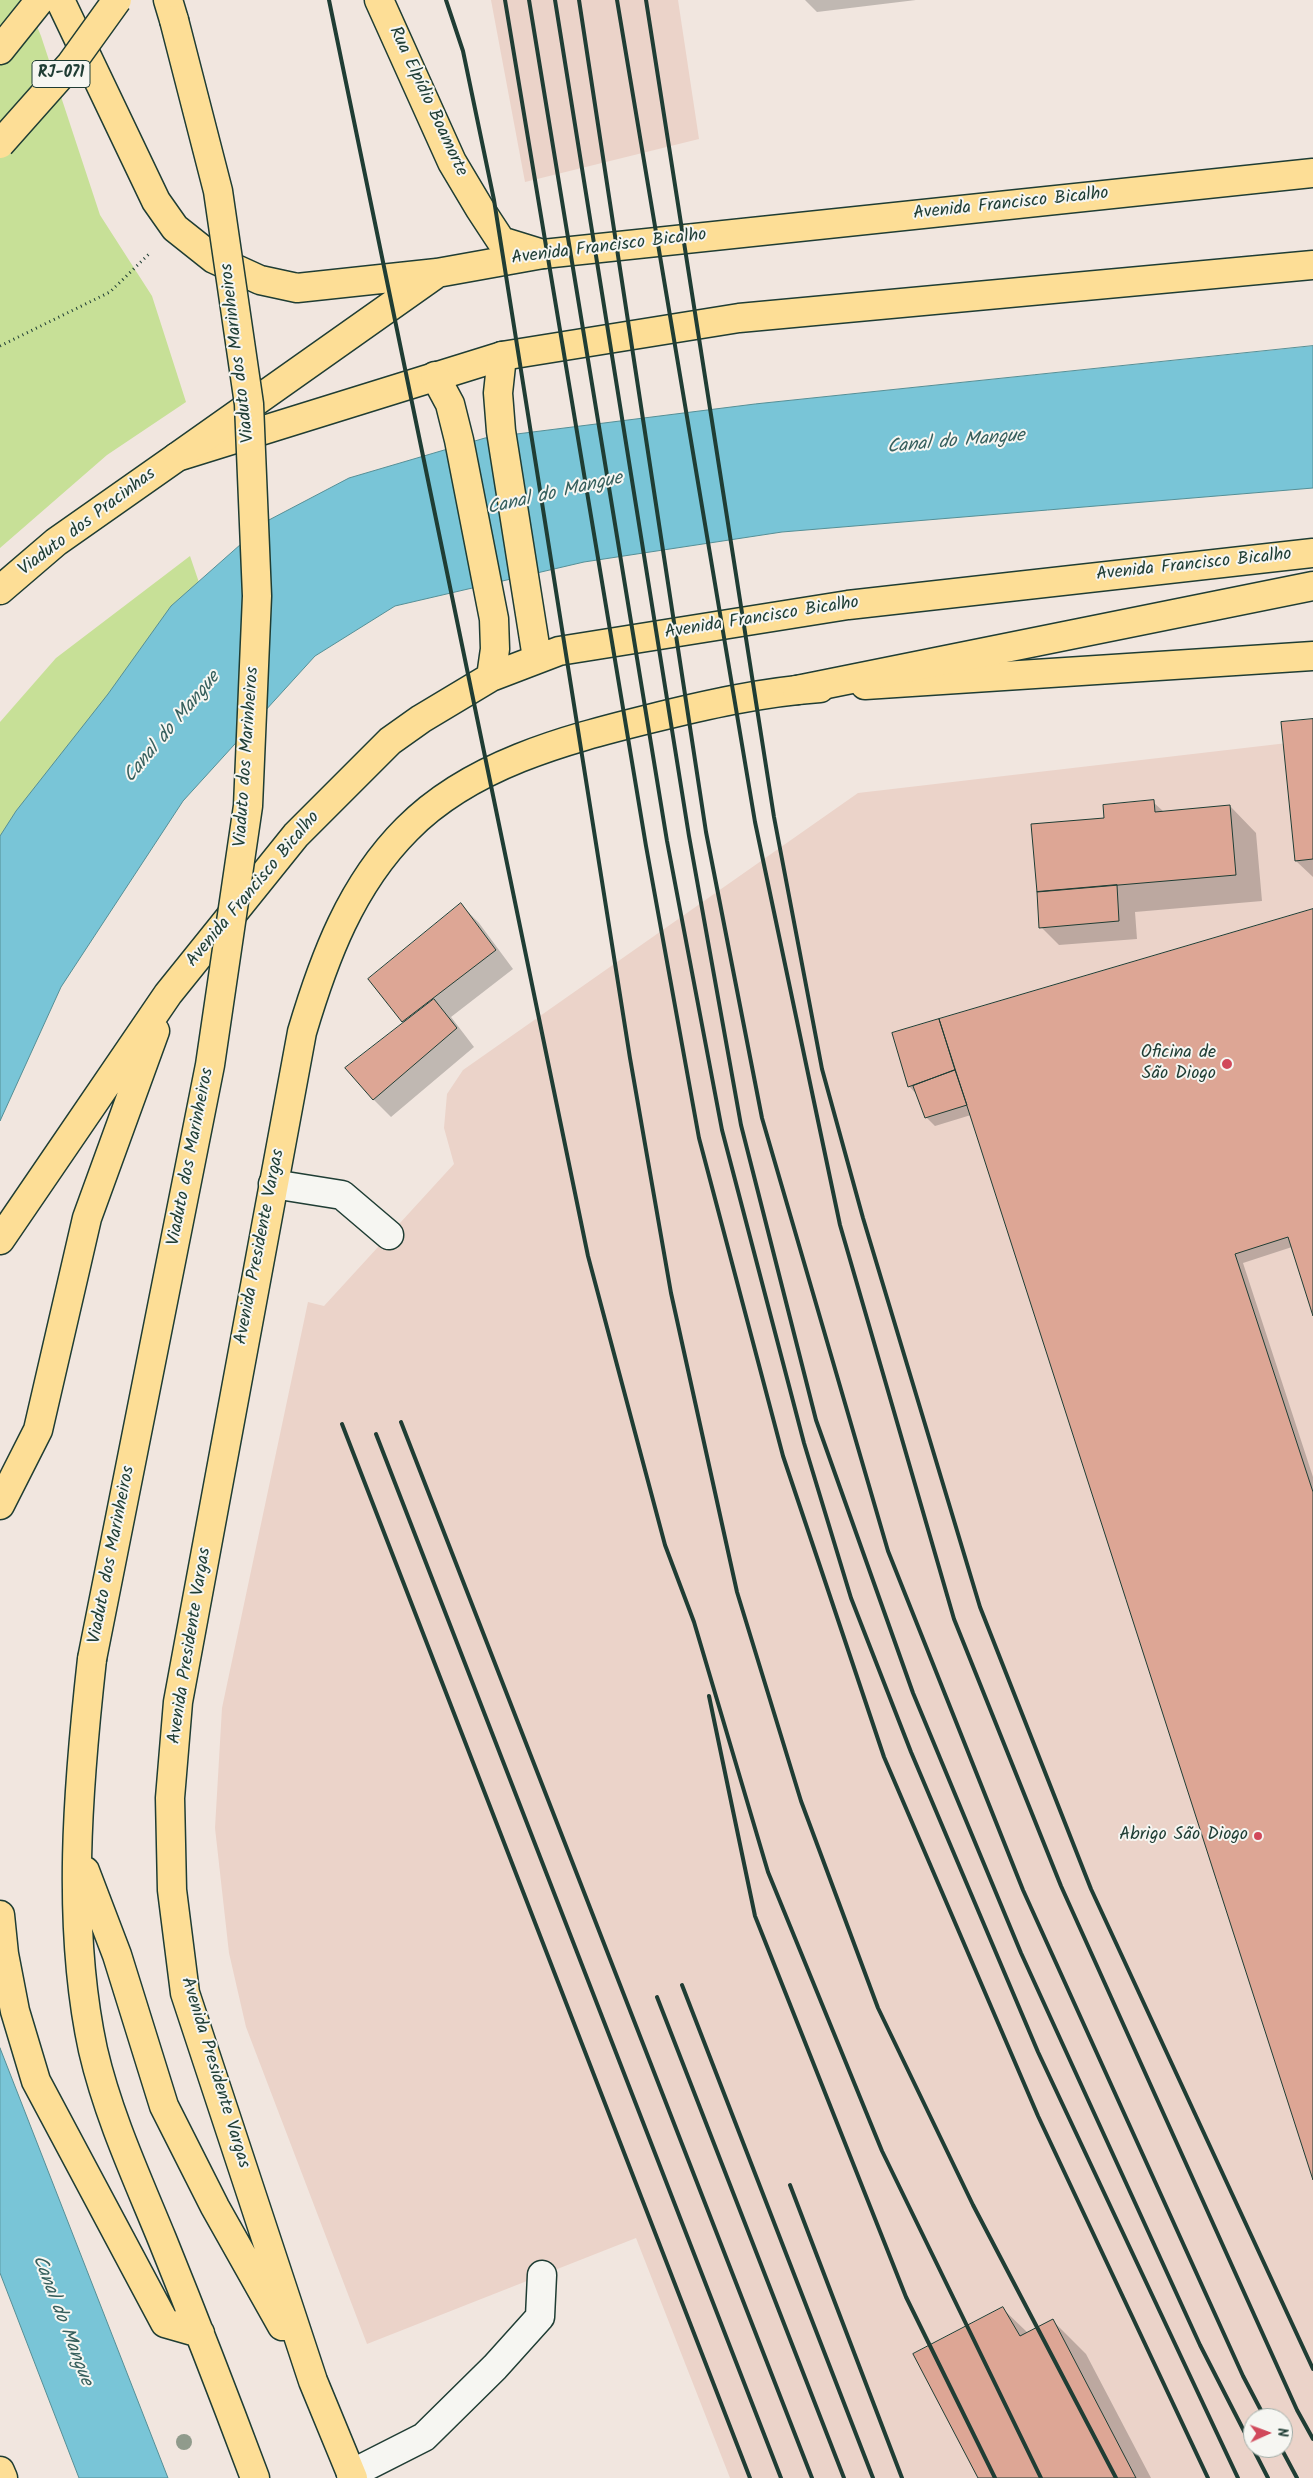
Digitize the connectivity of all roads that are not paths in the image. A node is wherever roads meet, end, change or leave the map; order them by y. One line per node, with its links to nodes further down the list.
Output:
1 (40, 0): 6 (main road)
2 (60, 0): 11 (main road, Avenida Francisco Bicalho)
3 (118, 0): 7 (main road, RJ-071, bridge)
4 (379, 0): 9 (main road, Rua Elpídio Boamorte)
5 (171, 10): 27 (main road, Viaduto dos Marinheiros, bridge)
6 (0, 50)
7 (0, 144)
8 (1313, 173): 9 (main road, Avenida Francisco Bicalho)
9 (543, 254): 11 (main road, Avenida Francisco Bicalho)
10 (1313, 265): 12 (main road)
11 (437, 273): 14 (main road, Viaduto dos Pracinhas)
12 (502, 356): 13 (main road); 19 (main road)
13 (435, 376): 14 (main road); 20 (main road)
14 (177, 457): 17 (main road, Viaduto dos Pracinhas)
15 (1313, 553): 19 (main road, Avenida Francisco Bicalho)
16 (1313, 586): 21 (main road)
17 (0, 590)
18 (1313, 656): 21 (main road)
19 (537, 658): 20 (main road, Avenida Francisco Bicalho)
20 (490, 677): 22 (main road, Avenida Francisco Bicalho)
21 (797, 690): 23 (main road, Avenida Presidente Vargas)
22 (168, 994): 25 (main road); 26 (main road)
23 (273, 1184): 24 (lane); 31 (main road, Avenida Presidente Vargas)
24 (389, 1235)
25 (0, 1240)
26 (0, 1505)
27 (77, 1849): 30 (main road); 31 (main road)
28 (0, 1915): 30 (main road)
29 (542, 2275): 33 (lane)
30 (200, 2333): 35 (main road)
31 (313, 2381): 33 (main road, Avenida Presidente Vargas)
32 (0, 2471): 34 (main road)
33 (352, 2476)
34 (3, 2478)
35 (255, 2478)

